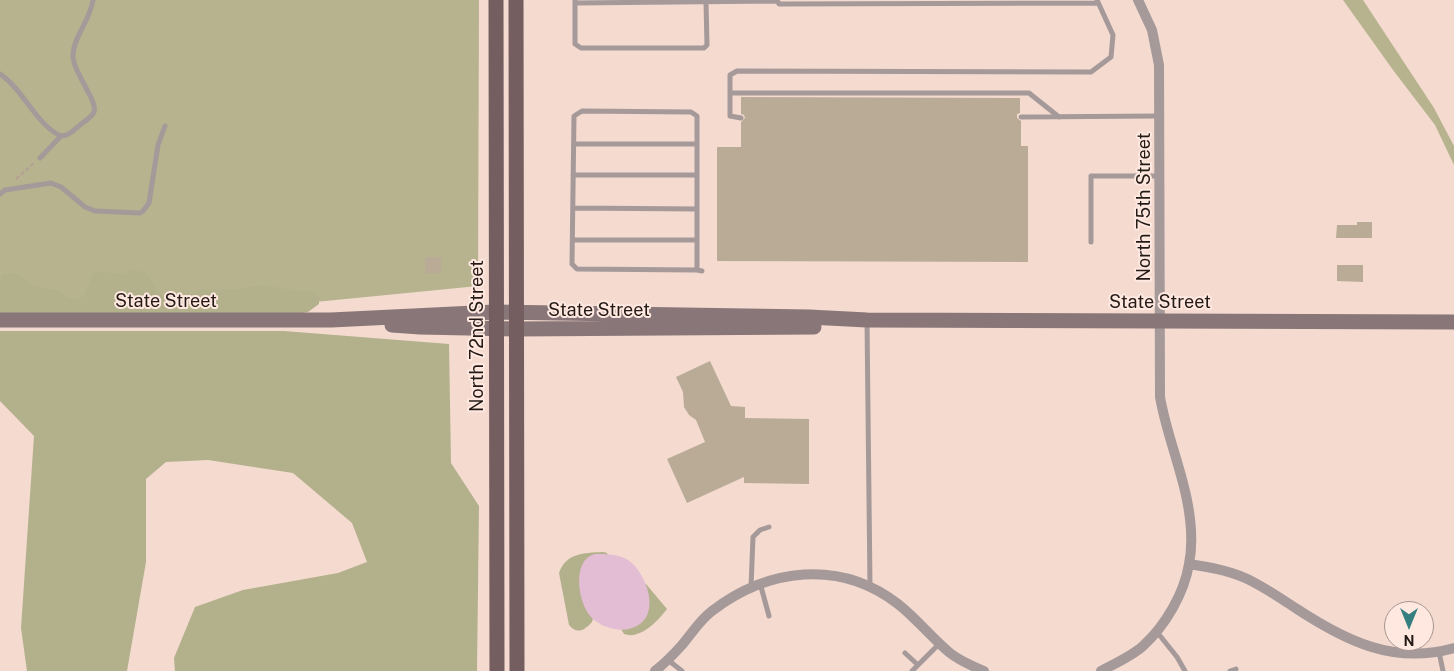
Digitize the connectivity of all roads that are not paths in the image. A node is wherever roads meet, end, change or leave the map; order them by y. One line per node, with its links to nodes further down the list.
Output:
1 (92, 0): 16 (lane)
2 (496, 0): 29 (main road, North 72nd Street)
3 (516, 0): 30 (main road)
4 (1138, 0): 11 (street, North 75th Street)
5 (777, 1): 7 (lane); 8 (lane)
6 (575, 2): 7 (lane); 7 (lane)
7 (706, 2)
8 (1098, 2): 10 (lane)
9 (0, 74): 16 (lane)
10 (730, 92): 13 (lane); 14 (lane)
11 (1160, 116): 13 (lane); 22 (street, North 75th Street)
12 (1020, 117): 13 (lane)
13 (1059, 117)
14 (741, 118)
15 (165, 126): 23 (lane)
16 (61, 136): 19 (lane)
17 (574, 144): 18 (lane); 18 (lane); 20 (lane)
18 (697, 144): 21 (lane)
19 (40, 158)
20 (573, 175): 21 (lane); 24 (lane)
21 (697, 175): 25 (lane)
22 (1160, 176): 28 (lane); 34 (street, North 75th Street)
23 (0, 194)
24 (573, 208): 25 (lane); 26 (lane)
25 (697, 209): 27 (lane)
26 (573, 240): 27 (lane); 27 (lane)
27 (697, 240)
28 (1091, 242)
29 (495, 312): 30 (street, State Street); 32 (street, State Street); 36 (main road, North 72nd Street)
30 (516, 312): 33 (street, State Street); 37 (main road)
31 (0, 320): 32 (street, State Street)
32 (331, 320): 36 (street, State Street)
33 (867, 320): 34 (street, State Street); 37 (street, State Street); 41 (lane)
34 (1159, 321): 35 (street, State Street); 39 (street, North 75th Street)
35 (1454, 322)
36 (495, 329): 37 (street, State Street); 51 (main road, North 72nd Street)
37 (516, 329): 52 (main road)
38 (769, 527): 40 (lane)
39 (1189, 564): 43 (street, North 75th Street); 46 (street)
40 (756, 585): 41 (street); 42 (lane); 48 (street)
41 (870, 588): 44 (street)
42 (769, 616)
43 (1158, 632): 57 (street, North 75th Street); 58 (lane)
44 (939, 643): 49 (lane); 56 (street)
45 (1454, 648): 46 (street)
46 (1439, 652): 60 (lane)
47 (904, 653): 49 (lane)
48 (668, 660): 53 (street); 54 (lane)
49 (918, 665): 55 (lane)
50 (1236, 668): 59 (lane)
51 (497, 671)
52 (517, 671)
53 (655, 671)
54 (682, 671)
55 (912, 671)
56 (984, 671)
57 (1101, 671)
58 (1185, 671)
59 (1230, 671)
60 (1443, 671)

